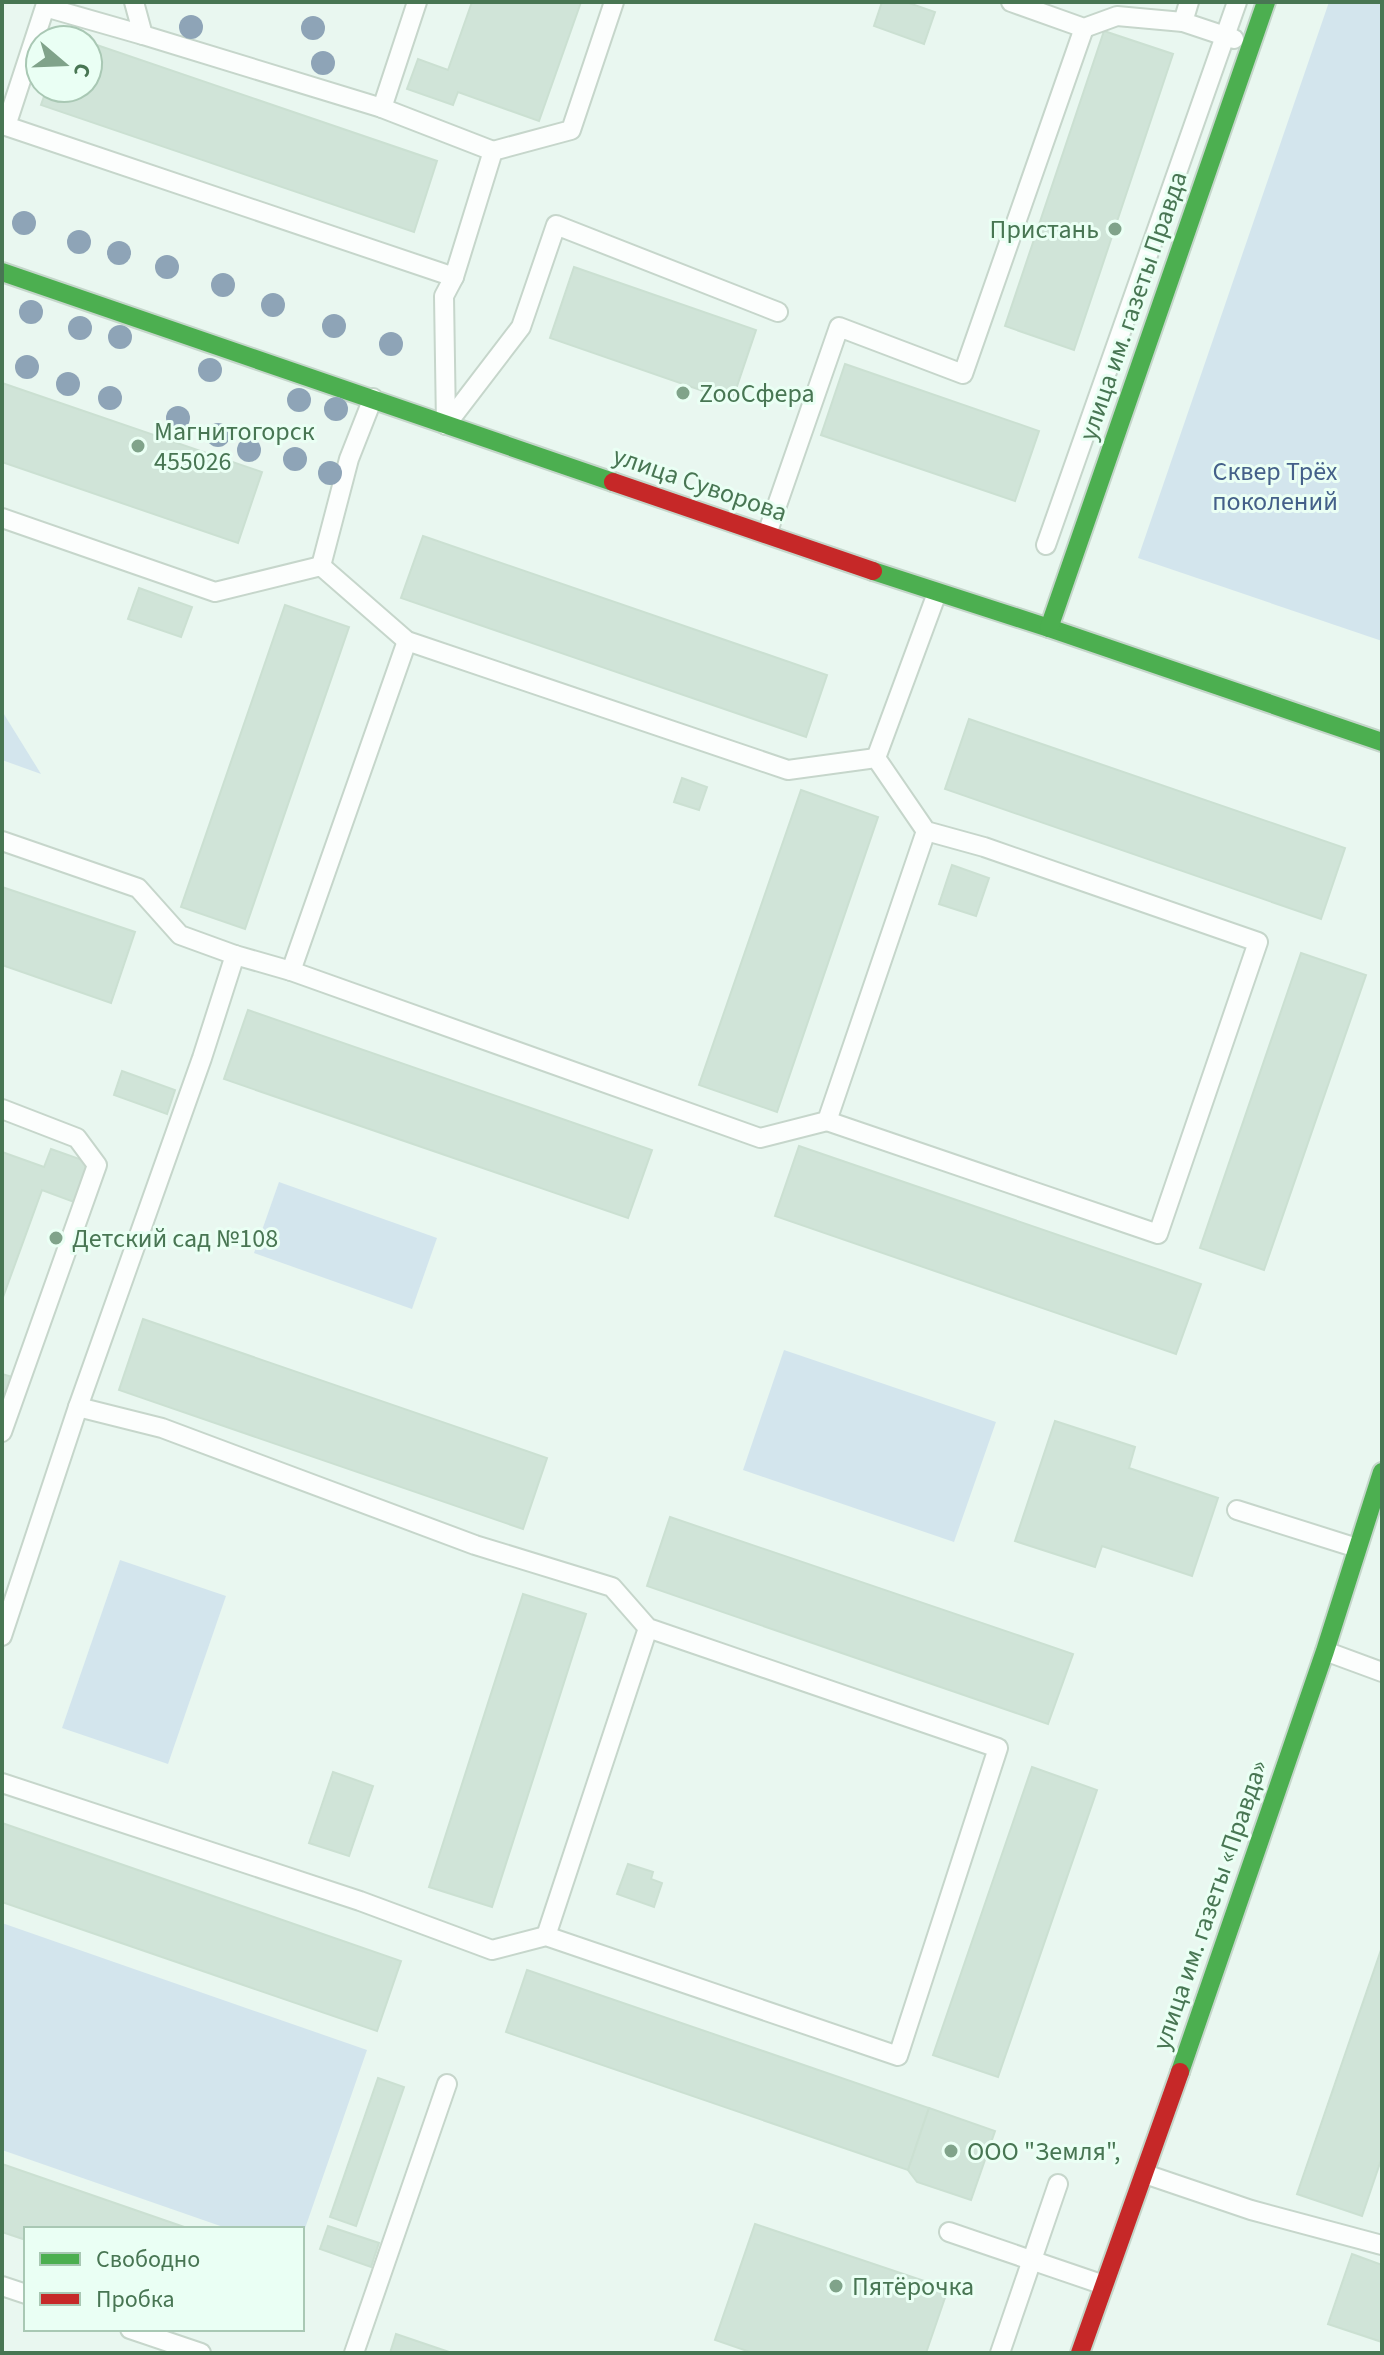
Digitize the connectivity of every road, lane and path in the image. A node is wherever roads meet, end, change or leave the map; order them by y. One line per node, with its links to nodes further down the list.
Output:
1 (134, 2): 11 (lane)
2 (417, 2): 14 (lane)
3 (614, 2): 15 (lane)
4 (1011, 2): 10 (lane)
5 (1189, 2): 9 (lane)
6 (1237, 2): 12 (lane)
7 (1266, 2): 13 (street, улица им. газеты Правда)
8 (37, 5): 11 (lane); 17 (lane)
9 (1183, 22): 10 (lane); 12 (lane)
10 (1084, 28): 22 (lane)
11 (143, 35): 14 (lane)
12 (1226, 36): 13 (lane); 23 (lane)
13 (1252, 45): 26 (street, улица им. газеты Правда)
14 (382, 108): 15 (lane)
15 (493, 151): 17 (lane)
16 (2, 272): 19 (street, улица Суворова)
17 (454, 277): 20 (lane)
18 (778, 312): 20 (lane)
19 (373, 398): 20 (street, улица Суворова); 24 (lane)
20 (446, 425): 22 (street, улица Суворова)
21 (2, 518): 24 (lane)
22 (767, 534): 25 (street, улица Суворова)
23 (1046, 545)
24 (321, 566): 27 (lane)
25 (937, 593): 26 (street, улица Суворова); 29 (lane)
26 (1049, 628): 28 (street, улица Суворова)
27 (407, 641): 29 (lane); 33 (lane)
28 (1382, 742)
29 (876, 758): 30 (lane)
30 (926, 831): 35 (lane); 35 (lane)
31 (2, 841): 32 (lane)
32 (235, 955): 33 (lane); 36 (lane)
33 (291, 971): 35 (lane)
34 (2, 1109): 37 (lane)
35 (827, 1121)
36 (78, 1407): 41 (lane); 42 (lane)
37 (2, 1432)
38 (1382, 1472): 40 (street, улица им. газеты «Правда»)
39 (1237, 1510): 40 (lane)
40 (1357, 1548): 44 (street, улица им. газеты «Правда»)
41 (10, 1590): 43 (lane)
42 (648, 1628): 47 (lane); 47 (lane)
43 (2, 1636)
44 (1325, 1651): 45 (lane); 49 (street, улица им. газеты «Правда»)
45 (1382, 1672)
46 (2, 1783): 47 (lane)
47 (546, 1936)
48 (447, 2084): 59 (lane)
49 (1145, 2174): 52 (lane); 54 (street, улица им. газеты «Правда»)
50 (1058, 2184): 53 (lane)
51 (949, 2232): 53 (lane)
52 (1382, 2245)
53 (1032, 2260): 54 (lane); 60 (lane)
54 (1104, 2285): 61 (street, улица им. газеты «Правда»)
55 (2, 2286): 56 (lane)
56 (24, 2293)
57 (136, 2331): 58 (lane)
58 (201, 2353)
59 (354, 2353)
60 (1000, 2353)
61 (1080, 2353)

